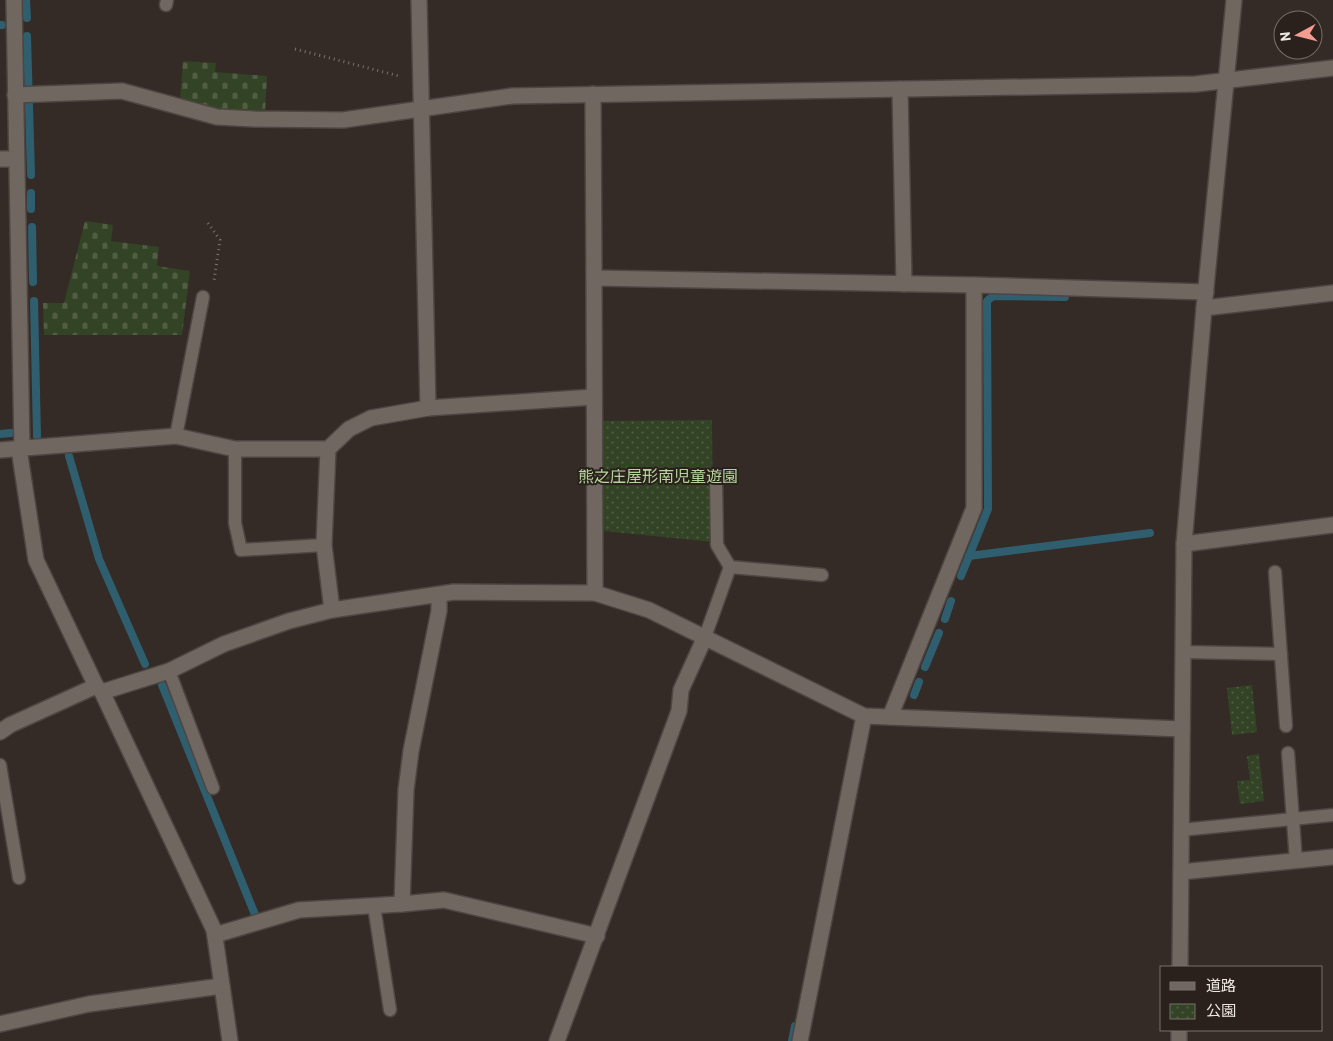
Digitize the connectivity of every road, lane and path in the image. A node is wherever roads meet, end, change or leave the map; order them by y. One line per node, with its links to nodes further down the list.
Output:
1 (14, 0): 10 (street)
2 (419, 0): 7 (street)
3 (1234, 0): 6 (street)
4 (296, 49): 7 (path)
5 (1333, 68): 6 (street)
6 (1227, 81): 8 (street); 18 (street)
7 (421, 86): 11 (street)
8 (900, 89): 9 (street); 16 (street)
9 (593, 94): 11 (street); 15 (street)
10 (24, 95): 11 (street); 12 (street)
11 (422, 109): 23 (street)
12 (16, 158): 13 (street); 25 (street)
13 (0, 159)
14 (208, 223): 20 (path)
15 (594, 278): 16 (street); 22 (street)
16 (904, 284): 17 (street)
17 (974, 285): 18 (street); 45 (street)
18 (1206, 292): 21 (street)
19 (1333, 293): 21 (street)
20 (203, 297): 24 (lane)
21 (1204, 308): 31 (street)
22 (594, 397): 23 (street); 36 (street)
23 (428, 408): 27 (street)
24 (176, 436): 25 (street); 26 (street)
25 (20, 449): 28 (street); 43 (street)
26 (235, 449): 27 (street); 32 (lane)
27 (328, 449): 32 (street)
28 (0, 450)
29 (716, 478): 33 (lane)
30 (1333, 525): 31 (street)
31 (1184, 544): 40 (street)
32 (324, 545): 38 (street)
33 (730, 568): 35 (lane); 39 (lane)
34 (1275, 572): 41 (lane)
35 (822, 575)
36 (595, 593): 37 (street); 39 (street)
37 (439, 595): 38 (street); 59 (street)
38 (332, 610): 42 (street)
39 (705, 637): 44 (street); 62 (street)
40 (1183, 652): 41 (lane); 47 (street)
41 (1281, 654): 46 (lane)
42 (169, 671): 43 (street); 51 (lane)
43 (99, 689): 48 (street); 61 (street)
44 (864, 716): 45 (street); 69 (street)
45 (890, 717): 47 (street)
46 (1286, 726)
47 (1182, 729): 54 (street)
48 (0, 732)
49 (1288, 753): 53 (lane)
50 (0, 765): 58 (lane)
51 (213, 788)
52 (1333, 815): 53 (lane)
53 (1293, 819): 54 (lane); 56 (lane)
54 (1181, 830): 57 (street)
55 (1333, 857): 56 (street)
56 (1296, 861): 57 (street)
57 (1181, 872): 63 (street)
58 (19, 878)
59 (402, 904): 60 (street); 62 (street)
60 (374, 906): 61 (street); 65 (lane)
61 (215, 935): 64 (street)
62 (597, 936): 68 (street)
63 (1180, 966)
64 (222, 986): 66 (street); 67 (street)
65 (390, 1010)
66 (0, 1024)
67 (230, 1041)
68 (557, 1041)
69 (800, 1041)

